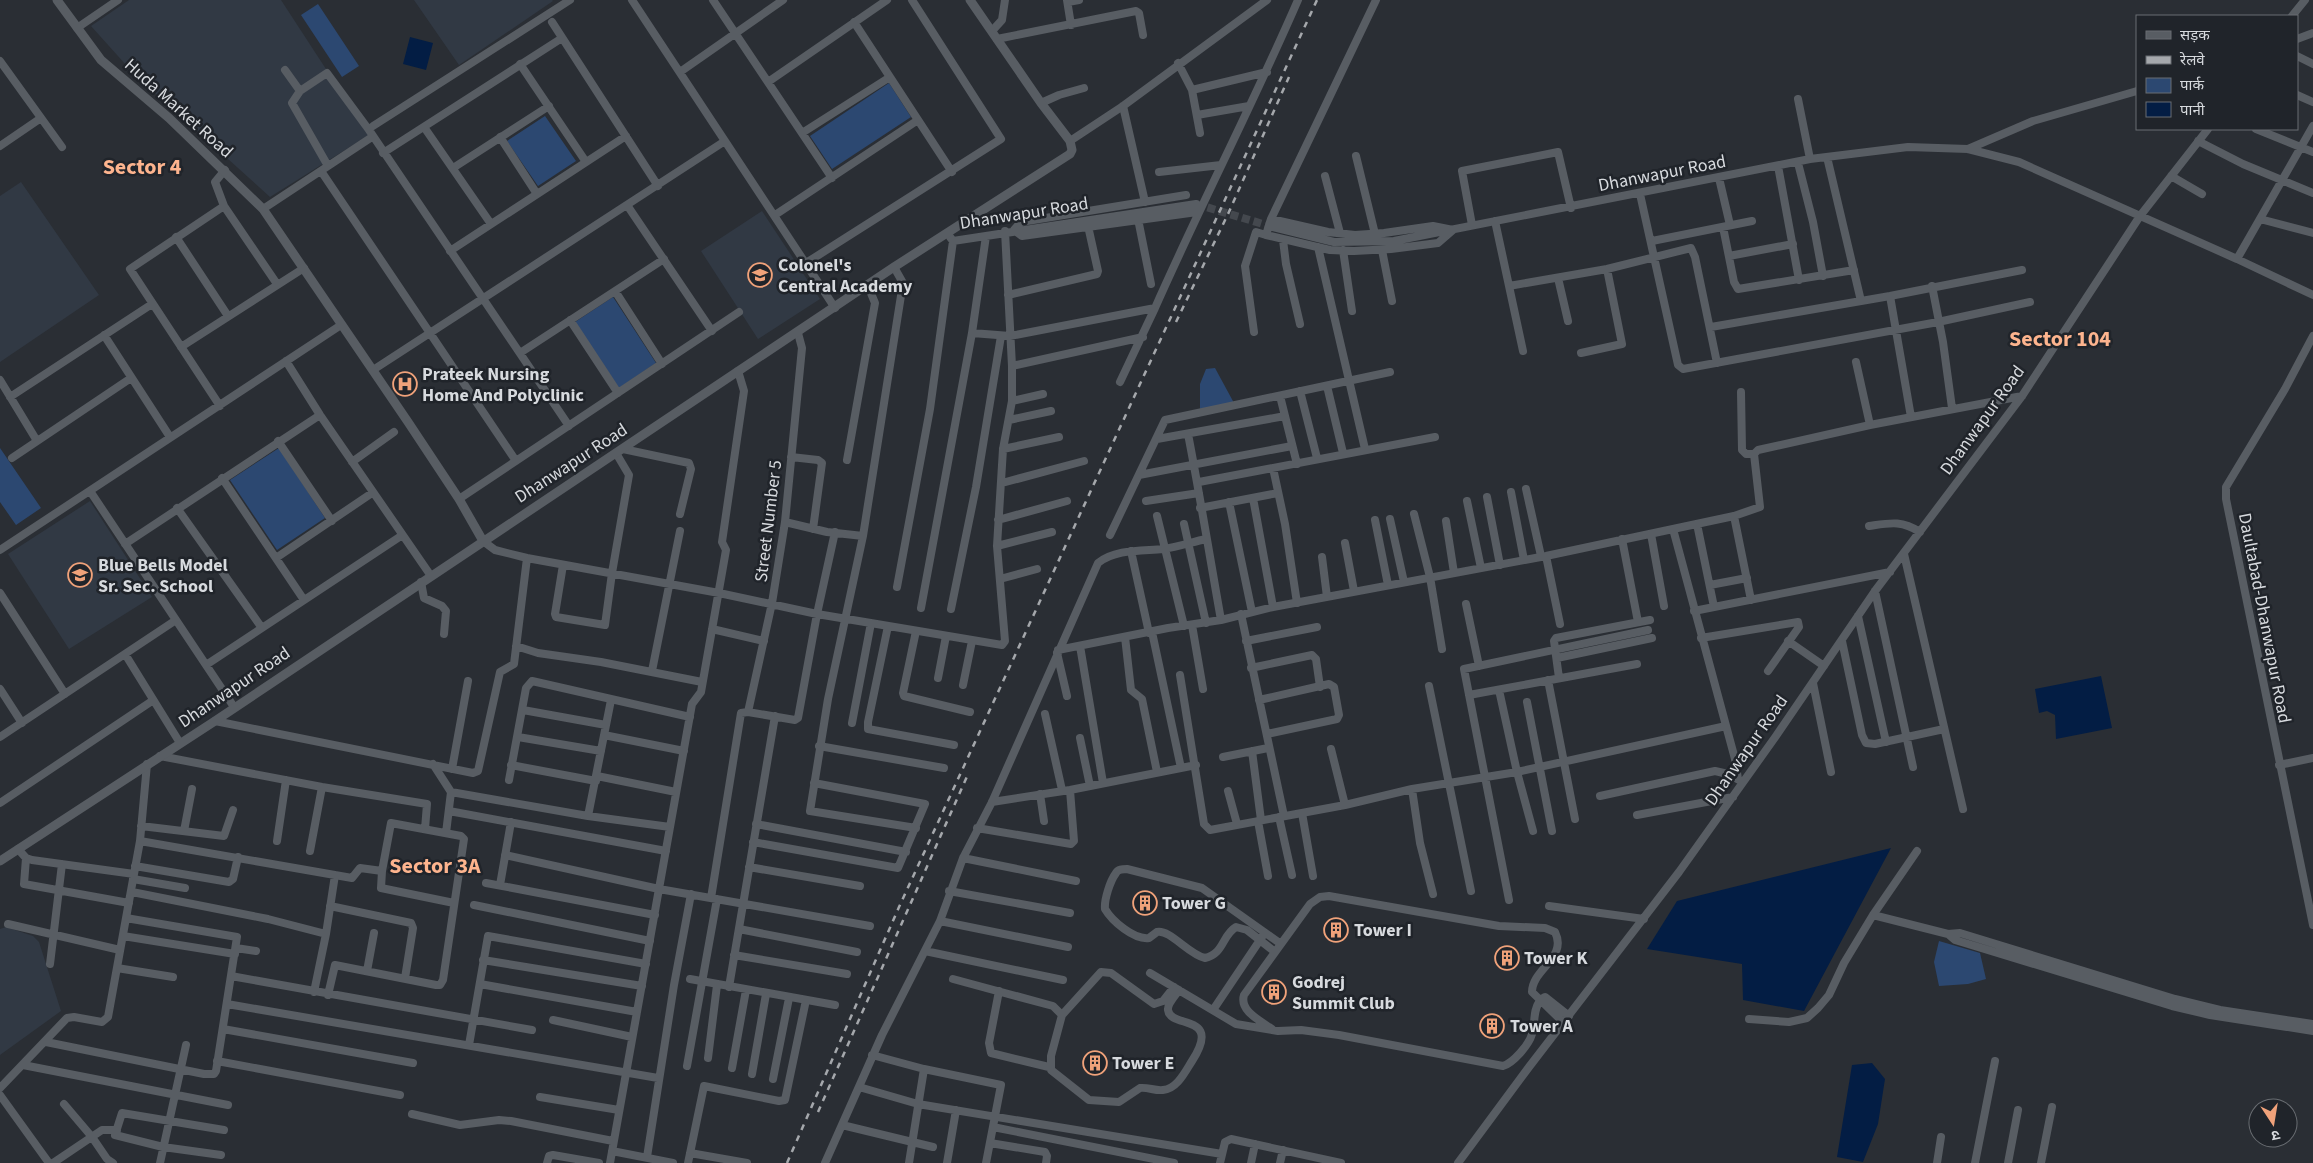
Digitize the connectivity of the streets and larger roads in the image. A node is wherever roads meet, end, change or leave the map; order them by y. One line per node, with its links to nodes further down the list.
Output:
1 (57, 0): 21 (street, Huda Market Road)
2 (118, 0): 21 (street)
3 (570, 0): 52 (street)
4 (632, 0): 34 (street)
5 (713, 0): 23 (street)
6 (783, 0): 23 (street)
7 (887, 0): 19 (street)
8 (912, 0): 81 (street)
9 (970, 0): 24 (street)
10 (1005, 0): 24 (street)
11 (1079, 0): 16 (street)
12 (1267, 0): 30 (street)
13 (1298, 0): 35 (street)
14 (1376, 0): 106 (street)
15 (2305, 0): 17 (street)
16 (1067, 1): 20 (street)
17 (2293, 15)
18 (552, 22): 26 (street)
19 (854, 22): 36 (street); 37 (street)
20 (1071, 25): 24 (street); 25 (street)
21 (77, 28): 80 (street, Huda Market Road)
22 (2313, 33): 27 (street)
23 (735, 34): 34 (street); 37 (street)
24 (994, 35): 45 (street)
25 (1143, 35)
26 (562, 38): 31 (street); 59 (street)
27 (2298, 39)
28 (2298, 56): 32 (street)
29 (0, 61): 50 (street)
30 (1178, 63): 39 (street); 47 (street)
31 (520, 64): 46 (street); 54 (street)
32 (2313, 64)
33 (285, 70): 41 (street)
34 (680, 72): 62 (street)
35 (1267, 72): 39 (street); 48 (street)
36 (890, 77): 51 (street); 57 (street)
37 (768, 82): 57 (street)
38 (1084, 88): 45 (street)
39 (1192, 90): 49 (street)
40 (2136, 90): 67 (street)
41 (300, 91): 60 (street); 78 (street)
42 (2298, 95): 44 (street)
43 (1798, 99): 73 (street)
44 (2313, 102)
45 (1041, 104): 63 (street)
46 (548, 106): 61 (street); 74 (street)
47 (1123, 106): 63 (street); 94 (street)
48 (1249, 106): 49 (street); 76 (street)
49 (1197, 115): 58 (street)
50 (41, 118): 65 (street); 66 (street)
51 (918, 120): 81 (street); 85 (street)
52 (373, 126)
53 (2313, 126): 68 (street)
54 (424, 127): 70 (street); 79 (street)
55 (2207, 130): 64 (street)
56 (2258, 130): 68 (street)
57 (802, 133): 85 (street)
58 (1200, 133)
59 (626, 136): 74 (street); 88 (street)
60 (372, 137): 70 (street); 78 (street)
61 (500, 138): 79 (street); 90 (street)
62 (726, 141): 88 (street); 100 (street)
63 (1070, 141): 119 (street)
64 (2198, 141): 84 (street); 87 (street)
65 (0, 146)
66 (62, 147)
67 (1968, 149): 72 (street, Dhanwapur Road); 101 (street, Dhanwapur Road)
68 (2301, 149): 69 (street); 87 (street)
69 (2313, 152)
70 (383, 153): 124 (street)
71 (1356, 156): 115 (street)
72 (1827, 157): 73 (street, Dhanwapur Road); 135 (street)
73 (1810, 159): 75 (street, Dhanwapur Road)
74 (586, 162): 90 (street)
75 (1798, 163): 77 (street, Dhanwapur Road); 137 (street)
76 (1221, 165): 82 (street); 97 (street)
77 (1778, 166): 86 (street, Dhanwapur Road); 122 (street)
78 (325, 168): 99 (street); 170 (street)
79 (453, 168): 107 (street)
80 (225, 170): 96 (street); 99 (street, Huda Market Road)
81 (952, 172): 131 (street)
82 (1159, 172)
83 (1325, 176): 113 (street)
84 (2171, 176): 92 (street); 101 (street)
85 (832, 178): 100 (street)
86 (1719, 178): 91 (street, Dhanwapur Road); 110 (street)
87 (2282, 181): 89 (street); 103 (street)
88 (658, 186): 95 (street)
89 (2313, 193)
90 (537, 194): 107 (street)
91 (1640, 194): 98 (street, Dhanwapur Road); 121 (street)
92 (2202, 194)
93 (1186, 195): 94 (street)
94 (1145, 202): 111 (street)
95 (628, 205): 129 (street); 149 (street)
96 (224, 206): 118 (street); 140 (street)
97 (1197, 208): 102 (street); 111 (street, Dhanwapur Road); 155 (street)
98 (1571, 208): 104 (street, Dhanwapur Road); 108 (street)
99 (263, 209): 132 (street, Huda Market Road)
100 (775, 216): 131 (street)
101 (2140, 216): 130 (street); 198 (street, Dhanwapur Road)
102 (1138, 219): 109 (street); 141 (street)
103 (2260, 219): 114 (street); 130 (street)
104 (1495, 221): 108 (street, Dhanwapur Road); 143 (street)
105 (1752, 221): 110 (street)
106 (1272, 223): 112 (street, Dhanwapur Road); 113 (street); 116 (street)
107 (491, 224): 124 (street)
108 (1472, 225): 112 (street, Dhanwapur Road)
109 (1088, 226): 111 (street); 146 (street)
110 (1726, 226): 121 (street); 128 (street)
111 (1009, 230): 117 (street, Dhanwapur Road); 146 (street)
112 (1453, 230): 115 (street); 126 (street)
113 (1340, 233): 115 (street)
114 (2313, 233)
115 (1375, 234)
116 (1266, 235): 120 (street); 168 (street)
117 (986, 236): 119 (street, Dhanwapur Road); 167 (street)
118 (176, 237): 153 (street); 158 (street)
119 (950, 237): 133 (street, Dhanwapur Road); 308 (street)
120 (1283, 240): 123 (street); 163 (street)
121 (1652, 241): 127 (street)
122 (1793, 244): 128 (street); 139 (street)
123 (1318, 247): 125 (street); 190 (street)
124 (450, 250): 149 (street)
125 (1343, 250): 126 (street); 156 (street)
126 (1382, 250): 150 (street)
127 (1656, 256): 134 (street); 164 (street); 182 (street)
128 (1729, 256): 139 (street)
129 (664, 259): 145 (street); 166 (street)
130 (2237, 259): 147 (street)
131 (806, 263): 154 (street)
132 (304, 268): 140 (street); 162 (street, Huda Market Road)
133 (894, 268): 142 (street, Dhanwapur Road); 275 (street)
134 (1607, 269): 138 (street); 178 (street)
135 (1854, 270): 137 (street); 151 (street)
136 (2022, 270): 144 (street)
137 (1823, 276): 139 (street)
138 (1558, 278): 143 (street); 160 (street)
139 (1800, 280)
140 (277, 284): 158 (street)
141 (1151, 284)
142 (868, 286): 154 (street, Dhanwapur Road); 227 (street)
143 (1509, 286): 177 (street)
144 (1932, 286): 148 (street); 161 (street)
145 (615, 291): 159 (street); 183 (street)
146 (1008, 295): 173 (street)
147 (2313, 295)
148 (1890, 296): 151 (street); 165 (street)
149 (484, 299): 170 (street); 179 (street)
150 (1392, 301)
151 (1861, 301): 164 (street)
152 (2030, 302): 161 (street)
153 (152, 304): 171 (street); 176 (street)
154 (835, 308): 169 (street, Dhanwapur Road)
155 (1155, 308): 173 (street); 175 (street)
156 (1352, 310)
157 (739, 312): 166 (street)
158 (228, 316): 176 (street)
159 (570, 320): 179 (street); 195 (street)
160 (1568, 321)
161 (1938, 322): 165 (street); 202 (street)
162 (341, 324): 180 (street); 185 (street, Huda Market Road)
163 (1300, 324)
164 (1711, 327): 182 (street)
165 (1896, 329): 182 (street); 206 (street)
166 (712, 330): 183 (street)
167 (972, 332): 172 (street); 321 (street)
168 (1254, 332)
169 (798, 333): 186 (street, Dhanwapur Road); 224 (street, Street Number 5)
170 (431, 334): 185 (street); 228 (street)
171 (104, 335): 188 (street); 199 (street)
172 (1001, 336): 173 (street); 324 (street)
173 (1010, 336): 184 (street)
174 (2313, 336): 427 (street, Daultabad-Dhanwapur Road)
175 (1142, 337): 184 (street); 191 (street)
176 (181, 347): 201 (street)
177 (1523, 351)
178 (1581, 352)
179 (520, 353): 209 (street)
180 (286, 361): 201 (street); 204 (street)
181 (1856, 362): 208 (street)
182 (1717, 363)
183 (662, 364): 195 (street)
184 (1012, 366): 200 (street)
185 (373, 370): 246 (street, Huda Market Road)
186 (738, 371): 221 (street, Dhanwapur Road); 312 (street)
187 (1390, 372): 190 (street)
188 (131, 378): 213 (street); 216 (street)
189 (0, 380): 199 (street)
190 (1350, 381): 192 (street); 220 (street)
191 (1120, 382)
192 (1327, 386): 193 (street); 222 (street)
193 (1300, 392): 197 (street); 226 (street)
194 (1742, 392): 223 (street)
195 (618, 393): 209 (street)
196 (1043, 394): 200 (street)
197 (1280, 396): 205 (street); 215 (street)
198 (2022, 396): 202 (street); 271 (street, Dhanwapur Road)
199 (10, 397): 216 (street)
200 (1012, 402): 207 (street)
201 (220, 406): 213 (street)
202 (1952, 408): 206 (street)
203 (1051, 411): 207 (street)
204 (320, 415): 217 (street); 229 (street)
205 (1285, 416): 211 (street); 218 (street)
206 (1911, 417): 208 (street)
207 (1010, 420): 219 (street)
208 (1870, 424): 223 (street)
209 (569, 426): 228 (street)
210 (394, 432): 229 (street)
211 (1188, 434): 215 (street); 231 (street)
212 (1059, 436): 219 (street)
213 (170, 437): 239 (street)
214 (1435, 437): 220 (street)
215 (1157, 439): 234 (street)
216 (36, 441): 225 (street)
217 (278, 441): 235 (street); 260 (street)
218 (1292, 446): 231 (street); 232 (street)
219 (1003, 449): 237 (street)
220 (1365, 449): 222 (street)
221 (620, 451): 253 (street); 278 (street, Dhanwapur Road); 297 (street)
222 (1343, 453): 226 (street)
223 (1754, 454): 256 (street)
224 (791, 457): 262 (street, Street Number 5); 266 (street)
225 (12, 458)
226 (1316, 458): 232 (street)
227 (847, 460)
228 (516, 461): 246 (street)
229 (352, 462): 241 (street)
230 (1084, 462): 237 (street)
231 (1194, 463): 234 (street); 236 (street)
232 (1296, 464): 233 (street)
233 (1273, 468): 236 (street); 243 (street)
234 (1139, 475): 273 (street)
235 (222, 478): 251 (street); 288 (street)
236 (1199, 482): 242 (street)
237 (1002, 483): 258 (street)
238 (1526, 489): 287 (street)
239 (90, 491): 281 (street); 284 (street)
240 (1511, 492): 291 (street)
241 (372, 493): 260 (street); 274 (street)
242 (1199, 493): 248 (street); 252 (street)
243 (1278, 493): 244 (street); 317 (street)
244 (1253, 498): 249 (street); 322 (street)
245 (1487, 498): 293 (street)
246 (459, 499): 278 (street, Huda Market Road)
247 (1068, 501): 258 (street)
248 (1146, 501)
249 (1229, 502): 252 (street); 327 (street)
250 (1467, 502): 294 (street)
251 (177, 508): 281 (street); 342 (street)
252 (1200, 508): 276 (street)
253 (680, 514)
254 (1414, 514): 300 (street)
255 (1157, 516): 283 (street)
256 (1734, 516): 264 (street); 301 (street)
257 (1390, 519): 304 (street)
258 (998, 520): 282 (street)
259 (1376, 520): 306 (street)
260 (332, 521): 288 (street)
261 (1446, 521): 298 (street)
262 (785, 522): 266 (street); 316 (street, Street Number 5)
263 (1184, 524): 279 (street)
264 (1697, 524): 267 (street); 307 (street)
265 (1869, 526): 271 (street)
266 (813, 529): 269 (street)
267 (1673, 529): 272 (street); 326 (street)
268 (680, 531): 305 (street)
269 (835, 532): 275 (street); 328 (street)
270 (1052, 532): 282 (street)
271 (1920, 532): 286 (street, Dhanwapur Road)
272 (1651, 534): 277 (street); 320 (street)
273 (1110, 535)
274 (402, 536): 299 (street); 314 (street)
275 (863, 536): 331 (street)
276 (1206, 539): 279 (street); 333 (street)
277 (1622, 540): 287 (street); 335 (street)
278 (484, 541): 289 (street); 299 (street, Dhanwapur Road)
279 (1188, 543): 283 (street); 337 (street)
280 (1345, 543): 309 (street)
281 (125, 544): 332 (street)
282 (997, 546): 302 (street)
283 (1165, 548): 285 (street); 339 (street)
284 (0, 550)
285 (1131, 551): 346 (street); 361 (street)
286 (1904, 554): 296 (street, Dhanwapur Road); 403 (street)
287 (1543, 556): 291 (street); 338 (street)
288 (276, 558): 314 (street)
289 (526, 558): 292 (street); 357 (street)
290 (1322, 558): 313 (street)
291 (1524, 560): 293 (street)
292 (563, 565): 297 (street); 297 (street)
293 (1500, 565): 294 (street)
294 (1481, 568): 298 (street)
295 (1037, 569): 302 (street)
296 (1890, 572): 310 (street, Dhanwapur Road); 315 (street)
297 (612, 573): 305 (street)
298 (1454, 573): 300 (street)
299 (431, 576): 303 (street, Dhanwapur Road)
300 (1430, 578): 304 (street); 360 (street)
301 (1747, 578): 307 (street); 315 (street)
302 (1000, 579): 353 (street)
303 (421, 582): 347 (street); 391 (street, Dhanwapur Road)
304 (1404, 582): 306 (street)
305 (668, 584): 312 (street); 369 (street)
306 (1388, 585): 309 (street)
307 (1710, 585): 323 (street)
308 (897, 587)
309 (1354, 591): 313 (street)
310 (1876, 591): 330 (street, Dhanwapur Road); 409 (street)
311 (0, 593): 319 (street)
312 (719, 593): 316 (street); 343 (street)
313 (1327, 597): 317 (street)
314 (304, 600): 342 (street)
315 (1751, 600): 323 (street)
316 (772, 604): 328 (street); 352 (street, Street Number 5)
317 (1297, 604): 322 (street)
318 (1466, 604): 366 (street)
319 (8, 605): 325 (street); 384 (street)
320 (1664, 606)
321 (921, 608)
322 (1273, 608): 327 (street)
323 (1714, 608): 326 (street)
324 (951, 609)
325 (0, 610)
326 (1694, 611): 351 (street)
327 (1252, 612): 329 (street)
328 (816, 614): 331 (street); 396 (street)
329 (1241, 614): 333 (street); 354 (street)
330 (1858, 616): 356 (street, Dhanwapur Road); 410 (street)
331 (844, 618): 336 (street); 413 (street)
332 (176, 620): 362 (street); 365 (street)
333 (1221, 620): 337 (street)
334 (1650, 620): 335 (street)
335 (1638, 622): 359 (street)
336 (871, 623): 340 (street); 400 (street)
337 (1206, 623): 339 (street)
338 (1560, 624)
339 (1188, 625): 346 (street); 382 (street)
340 (888, 626): 344 (street); 412 (street)
341 (1317, 627): 354 (street)
342 (262, 628): 365 (street)
343 (712, 630): 352 (street); 376 (street)
344 (916, 630): 348 (street); 394 (street)
345 (1648, 630): 359 (street)
346 (1150, 632): 349 (street); 431 (street)
347 (444, 634)
348 (946, 636): 353 (street); 372 (street)
349 (1124, 637): 358 (street); 433 (street)
350 (1652, 638): 363 (street)
351 (1701, 638): 355 (street); 402 (street)
352 (764, 641): 393 (street, Street Number 5)
353 (972, 641): 378 (street)
354 (1246, 641): 368 (street)
355 (1788, 641): 367 (street); 370 (street)
356 (1842, 641): 367 (street, Dhanwapur Road); 410 (street)
357 (516, 646): 369 (street); 432 (street)
358 (1080, 646): 361 (street); 442 (street)
359 (1555, 648): 363 (street); 366 (street)
360 (1442, 649)
361 (1057, 652): 386 (street); 456 (street)
362 (125, 654): 384 (street); 389 (street)
363 (1557, 658): 373 (street)
364 (1637, 664): 373 (street)
365 (206, 665): 391 (street)
366 (1479, 666): 385 (street)
367 (1824, 666): 377 (street, Dhanwapur Road)
368 (1251, 668): 380 (street); 388 (street)
369 (652, 671): 376 (street)
370 (1768, 671)
371 (1180, 674): 426 (street)
372 (938, 678)
373 (1559, 678): 374 (street)
374 (1548, 680): 383 (street); 422 (street)
375 (468, 681): 432 (street)
376 (702, 682): 397 (street)
377 (1813, 683): 435 (street); 440 (street, Dhanwapur Road)
378 (963, 685)
379 (1429, 686): 443 (street)
380 (1320, 687): 388 (street); 404 (street)
381 (0, 689): 399 (street)
382 (1203, 689)
383 (1500, 690): 385 (street); 434 (street)
384 (65, 694): 399 (street)
385 (1469, 695): 436 (street)
386 (1067, 696)
387 (611, 700): 392 (street); 397 (street); 401 (street)
388 (1259, 700): 404 (street)
389 (152, 701): 411 (street); 455 (street)
390 (1527, 702): 428 (street)
391 (234, 707): 398 (street, Dhanwapur Road)
392 (522, 710): 401 (street); 407 (street)
393 (748, 712): 396 (street); 513 (street, Street Number 5)
394 (970, 712)
395 (1045, 714): 448 (street)
396 (774, 716): 469 (street)
397 (690, 717): 416 (street)
398 (214, 721): 411 (street, Dhanwapur Road); 424 (street)
399 (22, 723): 406 (street)
400 (852, 723)
401 (606, 725): 405 (street)
402 (1726, 726): 422 (street); 440 (street)
403 (1944, 729): 409 (street); 458 (street)
404 (1267, 734): 414 (street)
405 (604, 735): 416 (street); 418 (street)
406 (0, 737)
407 (518, 737): 418 (street); 425 (street)
408 (1080, 738): 444 (street)
409 (1907, 738): 410 (street); 429 (street)
410 (1886, 742)
411 (180, 743): 419 (street, Dhanwapur Road)
412 (954, 745)
413 (820, 746): 430 (street); 441 (street)
414 (1268, 748): 417 (street); 464 (street)
415 (1331, 749): 457 (street)
416 (684, 750): 451 (street)
417 (1252, 751): 420 (street); 466 (street)
418 (601, 752): 437 (street)
419 (160, 756): 423 (street, Dhanwapur Road); 438 (street)
420 (1223, 757)
421 (2313, 758): 427 (street)
422 (1564, 762): 428 (street); 465 (street)
423 (147, 764): 471 (street); 483 (street, Dhanwapur Road)
424 (433, 764): 432 (street); 450 (street)
425 (512, 765): 437 (street); 439 (street)
426 (1196, 765): 431 (street); 470 (street)
427 (2280, 766): 528 (street, Daultabad-Dhanwapur Road)
428 (1540, 767): 434 (street); 478 (street)
429 (1913, 767)
430 (944, 768)
431 (1180, 768): 433 (street)
432 (452, 769)
433 (1157, 772): 442 (street)
434 (1517, 772): 436 (street); 476 (street)
435 (1831, 772)
436 (1485, 778): 443 (street); 514 (street)
437 (596, 779): 451 (street); 463 (street)
438 (286, 780): 445 (street); 481 (street)
439 (509, 780)
440 (1740, 780): 453 (street); 454 (street, Dhanwapur Road)
441 (814, 783): 473 (street); 473 (street)
442 (1104, 783): 444 (street)
443 (1450, 783): 447 (street); 509 (street)
444 (1090, 786): 448 (street)
445 (322, 787): 475 (street); 484 (street)
446 (192, 789): 477 (street)
447 (1412, 789): 457 (street); 512 (street)
448 (1066, 790): 452 (street); 474 (street)
449 (1228, 791): 470 (street)
450 (451, 792): 460 (street); 463 (street)
451 (676, 792): 472 (street)
452 (1040, 794): 456 (street); 467 (street)
453 (1600, 796)
454 (1733, 797): 462 (street); 525 (street, Dhanwapur Road)
455 (0, 802)
456 (992, 802): 474 (street)
457 (1345, 805): 461 (street)
458 (1963, 809)
459 (232, 810): 477 (street)
460 (449, 811): 468 (street); 479 (street)
461 (1302, 813): 464 (street); 500 (street)
462 (1636, 814)
463 (588, 816): 472 (street)
464 (1281, 817): 466 (street); 498 (street)
465 (1575, 819)
466 (1260, 820): 470 (street); 499 (street)
467 (1044, 821)
468 (511, 822): 485 (street); 488 (street)
469 (756, 824): 482 (street); 487 (street)
470 (1237, 824)
471 (141, 826): 477 (street); 480 (street)
472 (670, 827): 485 (street)
473 (916, 828): 487 (street)
474 (977, 828): 491 (street)
475 (425, 829): 479 (street); 495 (street)
476 (1533, 830)
477 (184, 832)
478 (1552, 832)
479 (446, 833): 516 (street)
480 (140, 841): 489 (street); 496 (street)
481 (277, 841)
482 (753, 842): 487 (street); 494 (street)
483 (18, 849): 490 (street); 492 (street, Dhanwapur Road)
484 (310, 851)
485 (666, 851): 506 (street)
486 (1917, 851): 523 (street)
487 (906, 852)
488 (505, 856): 503 (street); 506 (street)
489 (238, 857): 496 (street); 497 (street)
490 (26, 858): 493 (street); 507 (street)
491 (963, 858): 501 (street); 508 (street)
492 (0, 861)
493 (62, 864): 496 (street); 507 (street)
494 (749, 867): 504 (street); 517 (street)
495 (382, 871): 497 (street); 516 (street)
496 (134, 873): 505 (street); 510 (street)
497 (335, 875): 519 (street)
498 (1292, 875)
499 (1268, 876)
500 (1313, 876)
501 (1076, 881)
502 (486, 882): 503 (street)
503 (500, 886): 522 (street)
504 (860, 886)
505 (185, 888)
506 (659, 888): 511 (street); 522 (street)
507 (58, 891): 515 (street); 534 (street)
508 (949, 891): 521 (street); 526 (street)
509 (1471, 891)
510 (132, 892): 515 (street); 533 (street)
511 (691, 894): 513 (street); 607 (street)
512 (1433, 894)
513 (714, 898): 517 (street); 561 (street)
514 (1509, 900)
515 (129, 903): 524 (street)
516 (454, 903): 557 (street)
517 (743, 903): 529 (street); 530 (street)
518 (474, 904): 537 (street)
519 (330, 906): 533 (street); 557 (street)
520 (1549, 906): 525 (street)
521 (1070, 913)
522 (655, 915): 537 (street)
523 (1873, 915): 555 (street); 582 (street)
524 (126, 918): 535 (street); 541 (street)
525 (1644, 919): 580 (street, Dhanwapur Road)
526 (940, 921): 539 (street); 543 (street)
527 (8, 924): 534 (street)
528 (2313, 925)
529 (870, 926)
530 (739, 929): 544 (street); 546 (street)
531 (1265, 932): 536 (street); 536 (street); 538 (street)
532 (374, 933): 551 (street)
533 (326, 934): 569 (street)
534 (55, 935): 540 (street); 548 (street)
535 (123, 936): 540 (street); 541 (street)
536 (1260, 940): 545 (street); 577 (street)
537 (650, 941): 549 (street)
538 (1281, 944): 545 (street); 574 (street)
539 (1068, 946)
540 (120, 950): 550 (street)
541 (236, 951): 542 (street); 554 (street)
542 (256, 951)
543 (925, 951): 560 (street); 594 (street)
544 (857, 952)
545 (1276, 952): 588 (street)
546 (734, 955): 553 (street); 565 (street)
547 (483, 960): 549 (street); 562 (street); 564 (street)
548 (50, 964)
549 (646, 964): 564 (street)
550 (117, 968): 556 (street); 591 (street)
551 (367, 971): 557 (street); 571 (street)
552 (1150, 973): 566 (street)
553 (847, 974)
554 (231, 976): 569 (street); 575 (street)
555 (2086, 976): 585 (street); 589 (street)
556 (173, 977)
557 (405, 978)
558 (690, 979): 561 (street)
559 (952, 979): 568 (street)
560 (1063, 980)
561 (703, 983): 563 (street); 600 (street)
562 (480, 984): 578 (street); 581 (street)
563 (717, 985): 565 (street); 595 (street)
564 (642, 986): 578 (street)
565 (729, 987): 567 (street)
566 (1176, 988): 577 (street); 579 (street); 601 (street)
567 (746, 990): 570 (street); 602 (street)
568 (999, 991): 579 (street); 601 (street)
569 (314, 992): 571 (street)
570 (766, 994): 572 (street); 606 (street)
571 (328, 995): 581 (street)
572 (789, 998): 573 (street); 608 (street)
573 (806, 1000): 576 (street); 639 (street)
574 (1540, 1000): 580 (street); 584 (street); 588 (street)
575 (227, 1004): 586 (street); 593 (street)
576 (835, 1005)
577 (1213, 1010): 588 (street)
578 (637, 1012): 590 (street)
579 (1062, 1015): 601 (street)
580 (1569, 1016): 584 (street, Dhanwapur Road)
581 (474, 1019): 587 (street); 593 (street)
582 (1749, 1019)
583 (553, 1020): 590 (street)
584 (1564, 1023): 664 (street, Dhanwapur Road)
585 (2313, 1024)
586 (223, 1029): 596 (street); 598 (street)
587 (532, 1030)
588 (1272, 1030)
589 (2313, 1031)
590 (632, 1037): 605 (street)
591 (46, 1042): 599 (street); 603 (street)
592 (186, 1045): 603 (street)
593 (469, 1045): 605 (street)
594 (872, 1055): 604 (street); 609 (street)
595 (708, 1058)
596 (218, 1061): 603 (street); 611 (street)
597 (1995, 1061): 666 (street)
598 (413, 1063)
599 (24, 1065): 610 (street); 613 (street)
600 (687, 1066)
601 (1050, 1067)
602 (732, 1068)
603 (180, 1069): 613 (street)
604 (924, 1069): 616 (street); 623 (street)
605 (625, 1073): 607 (street); 619 (street)
606 (752, 1074)
607 (658, 1078): 642 (street)
608 (773, 1079)
609 (859, 1087): 616 (street); 625 (street)
610 (0, 1088)
611 (400, 1094)
612 (0, 1095): 644 (street)
613 (174, 1096): 617 (street); 624 (street)
614 (540, 1097): 619 (street)
615 (64, 1104): 629 (street)
616 (918, 1104): 620 (street); 632 (street)
617 (228, 1105)
618 (2052, 1107): 668 (street)
619 (619, 1110): 631 (street)
620 (956, 1110): 623 (street); 656 (street)
621 (2018, 1110): 667 (street)
622 (412, 1114): 631 (street)
623 (996, 1115): 626 (street); 640 (street)
624 (169, 1121): 627 (street); 628 (street); 635 (street)
625 (842, 1125): 632 (street); 654 (street)
626 (993, 1127): 633 (street); 659 (street)
627 (117, 1130): 629 (street); 635 (street)
628 (224, 1130)
629 (92, 1137): 645 (street); 646 (street)
630 (1941, 1137): 665 (street)
631 (613, 1141): 638 (street)
632 (914, 1142): 636 (street); 655 (street)
633 (990, 1143): 657 (street); 658 (street)
634 (1255, 1144): 637 (street); 640 (street); 661 (street)
635 (163, 1147): 641 (street); 647 (street)
636 (933, 1147)
637 (1283, 1150): 643 (street); 662 (street)
638 (612, 1151): 642 (street); 650 (street)
639 (690, 1153): 652 (street); 653 (street)
640 (1222, 1154): 660 (street)
641 (221, 1155)
642 (647, 1157): 651 (street)
643 (1312, 1160): 663 (street)
644 (49, 1163)
645 (53, 1163)
646 (112, 1163)
647 (160, 1163)
648 (547, 1163): 649 (street)
649 (599, 1163)
650 (610, 1163)
651 (673, 1163)
652 (688, 1163)
653 (747, 1163)
654 (825, 1163)
655 (909, 1163)
656 (947, 1163)
657 (986, 1163)
658 (1048, 1163)
659 (1174, 1163)
660 (1220, 1163)
661 (1251, 1163)
662 (1280, 1163)
663 (1341, 1163)
664 (1458, 1163)
665 (1937, 1163)
666 (1975, 1163)
667 (2008, 1163)
668 (2042, 1163)

